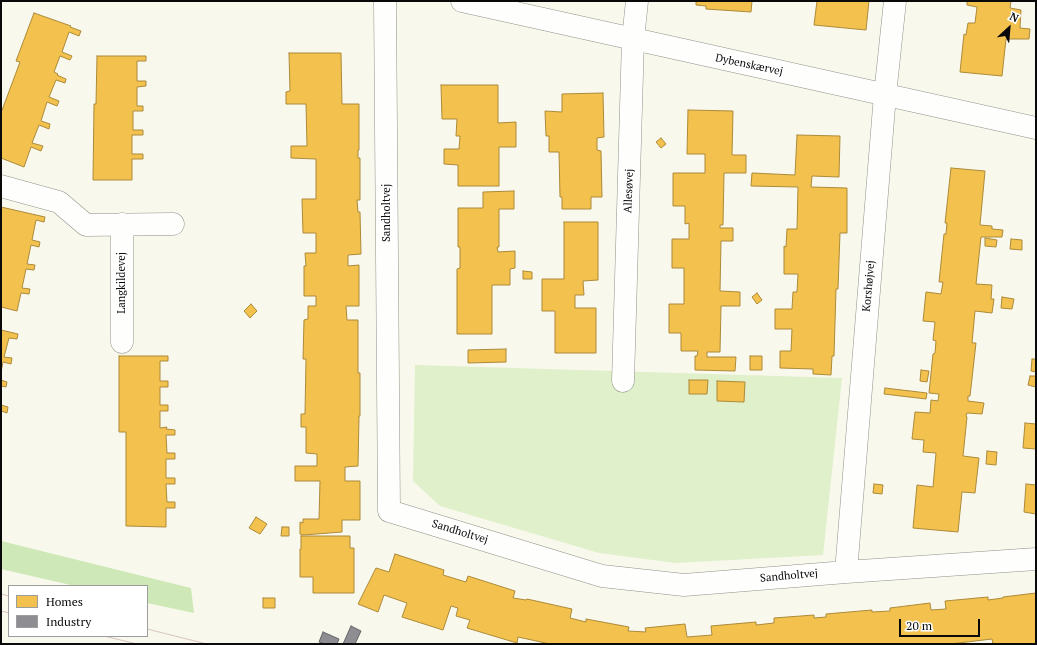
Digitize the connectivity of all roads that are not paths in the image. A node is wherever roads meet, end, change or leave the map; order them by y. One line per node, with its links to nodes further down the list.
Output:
1 (385, 1): 14 (street, Sandholtvej)
2 (462, 1): 5 (street, Dybenskærvej)
3 (637, 1): 5 (street, Allesøvej)
4 (895, 1): 6 (street, Korshøjvej)
5 (633, 39): 6 (street, Dybenskærvej); 12 (street, Allesøvej)
6 (885, 95): 7 (street, Dybenskærvej); 14 (street, Korshøjvej)
7 (1036, 128)
8 (1, 186): 9 (street)
9 (122, 224): 10 (street); 11 (street, Langkildevej)
10 (173, 224)
11 (122, 342)
12 (623, 381)
13 (1036, 558): 14 (street, Sandholtvej)
14 (846, 572)

